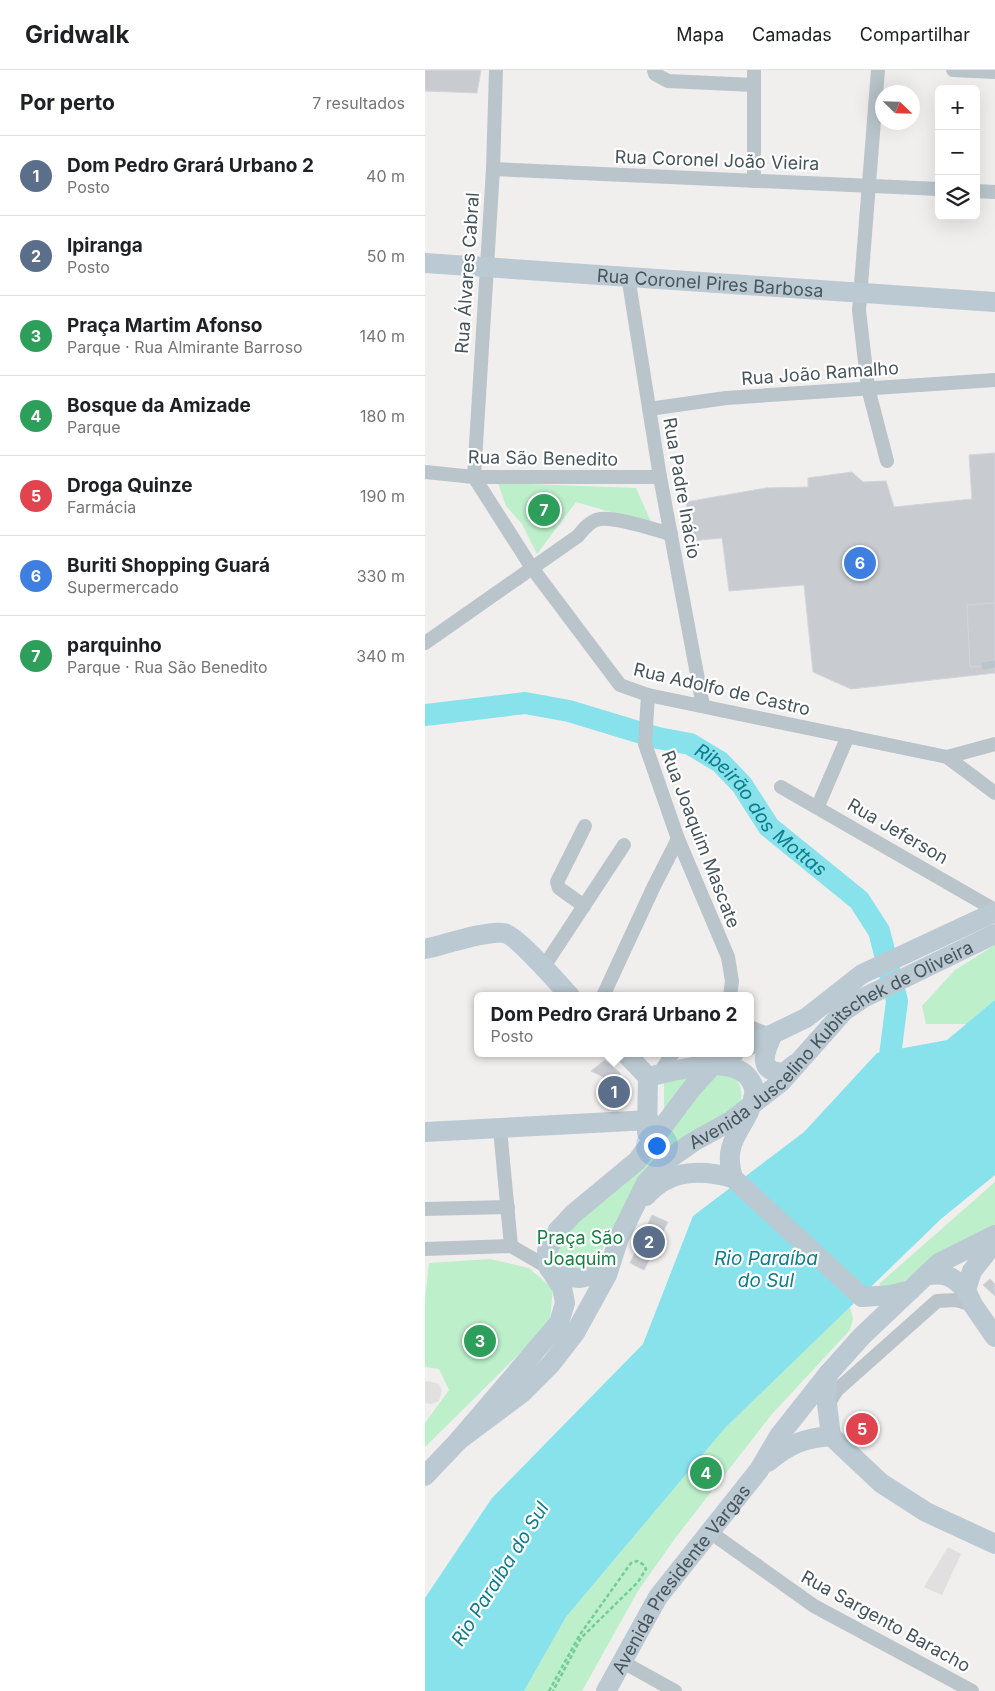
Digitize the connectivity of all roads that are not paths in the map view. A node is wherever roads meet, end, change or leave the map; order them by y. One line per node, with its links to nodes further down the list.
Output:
1 (496, 70): 8 (street, Rua Álvares Cabral)
2 (654, 70): 7 (street)
3 (754, 70): 7 (street)
4 (878, 70): 10 (street)
5 (953, 70): 6 (street)
6 (995, 72)
7 (754, 85): 9 (street)
8 (493, 169): 9 (street, Rua Coronel João Vieira); 15 (street, Rua Álvares Cabral)
9 (754, 181): 10 (street, Rua Coronel João Vieira)
10 (871, 185): 11 (street, Rua Coronel João Vieira); 17 (street)
11 (935, 189)
12 (980, 191): 13 (street)
13 (995, 192)
14 (425, 263): 15 (street, Rua Coronel Pires Barbosa)
15 (485, 268): 16 (street, Rua Coronel Pires Barbosa); 24 (street, Rua Álvares Cabral)
16 (628, 276): 17 (street, Rua Coronel Pires Barbosa); 21 (street, Rua Padre Inácio)
17 (859, 293): 18 (street, Rua Coronel Pires Barbosa); 20 (street)
18 (995, 302)
19 (995, 380): 20 (street, Rua João Ramalho)
20 (868, 388): 21 (street, Rua João Ramalho); 22 (street)
21 (649, 410): 25 (street, Rua Padre Inácio)
22 (887, 461)
23 (425, 472): 24 (street, Rua São Benedito)
24 (474, 477): 25 (street, Rua São Benedito); 27 (street, Rua Adolfo de Castro)
25 (660, 477): 26 (street, Rua Padre Inácio)
26 (671, 534): 27 (street); 32 (street, Rua Padre Inácio)
27 (532, 568): 28 (street); 31 (street, Rua Adolfo de Castro)
28 (425, 643)
29 (995, 664): 30 (lane)
30 (985, 666)
31 (648, 695): 32 (street, Rua Adolfo de Castro); 40 (street, Rua Joaquim Mascate)
32 (703, 706): 33 (street, Rua Adolfo de Castro)
33 (848, 736): 35 (street, Rua Adolfo de Castro); 38 (street)
34 (995, 744): 35 (street)
35 (947, 757): 37 (street, Rua Adolfo de Castro)
36 (781, 787): 38 (street, Rua Jeferson)
37 (995, 792)
38 (817, 806): 43 (street, Rua Jeferson)
39 (585, 826): 42 (street)
40 (678, 839): 48 (street); 49 (street, Rua Joaquim Mascate)
41 (624, 845): 42 (street)
42 (584, 906): 46 (street)
43 (995, 911): 51 (street, Avenida Juscelino Kubitschek de Oliveira)
44 (995, 934): 53 (street, Avenida Juscelino Kubitschek de Oliveira)
45 (425, 949): 46 (street)
46 (543, 968): 47 (street)
47 (567, 992)
48 (605, 992)
49 (731, 992)
50 (754, 1029): 51 (street)
51 (772, 1036): 52 (street, Avenida Juscelino Kubitschek de Oliveira); 53 (street)
52 (754, 1043)
53 (807, 1054): 59 (street, Avenida Juscelino Kubitschek de Oliveira)
54 (630, 1057): 58 (street)
55 (670, 1057): 58 (street)
56 (727, 1057): 57 (street, Avenida Juscelino Kubitschek de Oliveira)
57 (713, 1065): 58 (street); 59 (street); 63 (street, Avenida Juscelino Kubitschek de Oliveira)
58 (653, 1076): 60 (street)
59 (751, 1105): 64 (street); 67 (street, Avenida Juscelino Kubitschek de Oliveira)
60 (649, 1120): 61 (street); 63 (street)
61 (500, 1129): 62 (street); 65 (street)
62 (425, 1132)
63 (645, 1151): 73 (street, Avenida Juscelino Kubitschek de Oliveira)
64 (734, 1179): 67 (street); 75 (street)
65 (508, 1207): 66 (street); 70 (street)
66 (425, 1209)
67 (630, 1215): 72 (street, Avenida Juscelino Kubitschek de Oliveira)
68 (995, 1236): 74 (street, Avenida Presidente Vargas)
69 (995, 1242): 76 (street)
70 (511, 1246): 71 (street); 73 (street)
71 (425, 1249)
72 (611, 1262): 73 (street); 82 (street, Avenida Juscelino Kubitschek de Oliveira)
73 (549, 1268): 82 (street)
74 (919, 1282): 75 (street); 76 (street); 77 (street, Avenida Presidente Vargas)
75 (860, 1295): 77 (street)
76 (969, 1297): 78 (street); 80 (street)
77 (862, 1336): 79 (street, Avenida Presidente Vargas)
78 (995, 1336)
79 (828, 1374): 80 (street); 83 (street, Avenida Presidente Vargas)
80 (827, 1406): 81 (street)
81 (831, 1436): 83 (street, Avenida Presidente Vargas); 86 (street)
82 (459, 1440): 84 (street)
83 (759, 1470): 85 (street, Avenida Presidente Vargas)
84 (425, 1476)
85 (710, 1532): 87 (street, Avenida Presidente Vargas); 90 (street, Rua Sargento Baracho)
86 (995, 1544)
87 (621, 1661): 88 (street, Avenida Presidente Vargas); 89 (street)
88 (606, 1691)
89 (675, 1691)
90 (972, 1691)

